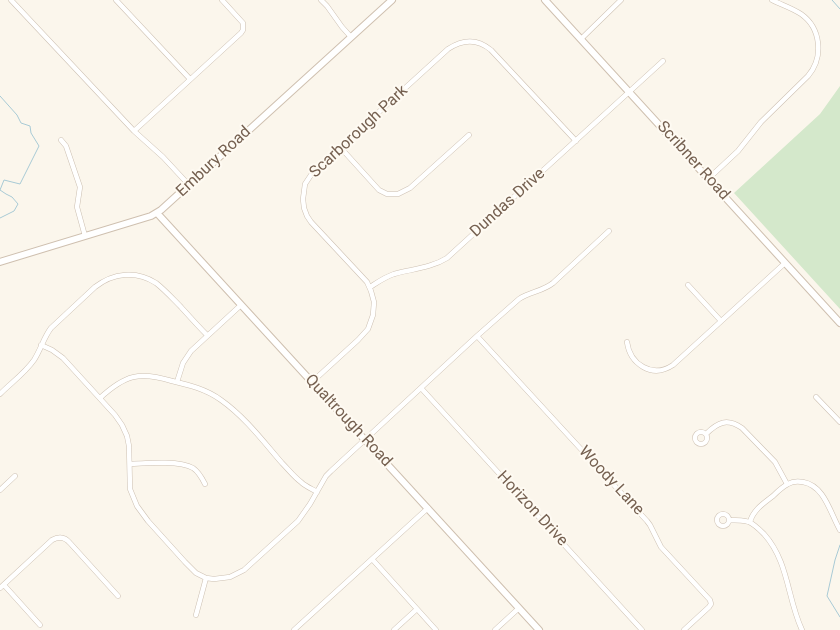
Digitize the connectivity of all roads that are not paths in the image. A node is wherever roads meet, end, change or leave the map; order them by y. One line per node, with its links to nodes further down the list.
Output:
1 (11, 0): 14 (street)
2 (116, 0): 12 (street)
3 (222, 0): 12 (street)
4 (321, 0): 9 (street)
5 (392, 0): 9 (street, Embury Road)
6 (545, 0): 10 (street, Scribner Road)
7 (621, 0): 10 (street)
8 (772, 0): 19 (street)
9 (351, 37): 20 (street, Embury Road)
10 (581, 39): 13 (street, Scribner Road)
11 (663, 61): 13 (street, Dundas Drive)
12 (190, 79): 14 (street)
13 (630, 92): 17 (street, Dundas Drive); 19 (street, Scribner Road)
14 (134, 131): 20 (street)
15 (468, 135): 18 (street)
16 (61, 140): 23 (street)
17 (576, 141): 18 (street, Scarborough Park); 27 (street, Dundas Drive)
18 (340, 147): 27 (street, Scarborough Park)
19 (708, 179): 25 (street, Scribner Road)
20 (189, 185): 21 (street, Embury Road)
21 (157, 213): 23 (street, Embury Road); 28 (street, Qualtrough Road)
22 (608, 231): 32 (street)
23 (85, 236): 24 (street, Embury Road)
24 (0, 262)
25 (785, 263): 29 (street); 30 (street, Scribner Road)
26 (688, 285): 29 (street)
27 (370, 287): 36 (street)
28 (241, 305): 31 (street); 36 (street, Qualtrough Road)
29 (721, 321): 33 (street)
30 (840, 323)
31 (207, 335): 34 (street); 35 (street)
32 (477, 336): 37 (street); 68 (street, Woody Lane)
33 (627, 342)
34 (41, 345): 38 (street); 40 (street)
35 (177, 382): 40 (street); 49 (street)
36 (312, 382): 43 (street, Qualtrough Road)
37 (421, 388): 43 (street); 67 (street, Horizon Drive)
38 (0, 394)
39 (816, 397): 41 (street)
40 (100, 398): 44 (street)
41 (840, 422)
42 (706, 434): 47 (street)
43 (365, 440): 49 (street); 50 (street, Qualtrough Road)
44 (130, 464): 46 (street); 55 (street)
45 (15, 476): 48 (street)
46 (205, 484)
47 (787, 484): 52 (street); 53 (street)
48 (0, 490)
49 (317, 492): 55 (street)
50 (428, 508): 54 (street); 58 (street, Qualtrough Road)
51 (730, 520): 52 (street)
52 (750, 522): 69 (street)
53 (840, 530)
54 (372, 559): 59 (street); 62 (street)
55 (206, 578): 60 (street)
56 (2, 587): 57 (street); 61 (street)
57 (118, 596)
58 (519, 608): 65 (street); 66 (street, Qualtrough Road)
59 (417, 609): 63 (street); 64 (street)
60 (196, 615)
61 (40, 625)
62 (294, 630)
63 (394, 630)
64 (436, 630)
65 (495, 630)
66 (539, 630)
67 (642, 630)
68 (684, 630)
69 (802, 630)

